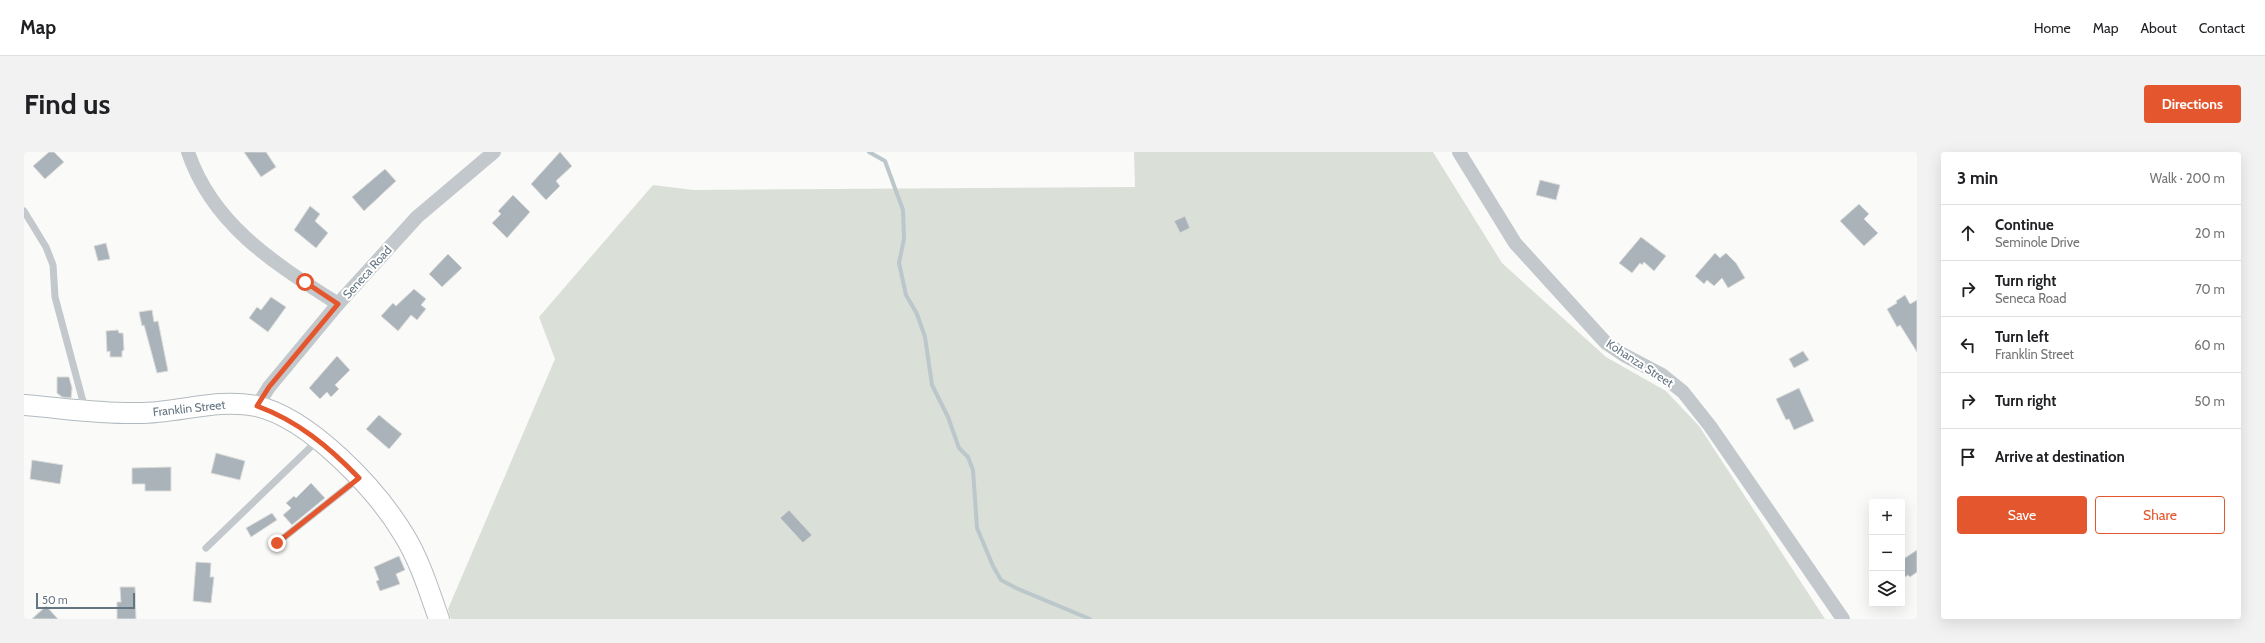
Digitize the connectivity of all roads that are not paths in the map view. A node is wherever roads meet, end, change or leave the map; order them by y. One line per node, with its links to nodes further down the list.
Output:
1 (188, 152): 5 (street)
2 (494, 152): 5 (street, Seneca Road)
3 (1459, 152): 14 (street, Kohanza Street)
4 (24, 211): 8 (lane)
5 (338, 304): 7 (street, Seneca Road)
6 (24, 405): 8 (main road, Franklin Street)
7 (257, 406): 8 (main road, Franklin Street); 9 (main road, Franklin Street)
8 (86, 411)
9 (318, 440): 10 (main road, Franklin Street); 12 (lane)
10 (359, 478): 11 (lane); 13 (main road, Franklin Street)
11 (277, 543)
12 (206, 548)
13 (439, 619)
14 (1843, 619)

